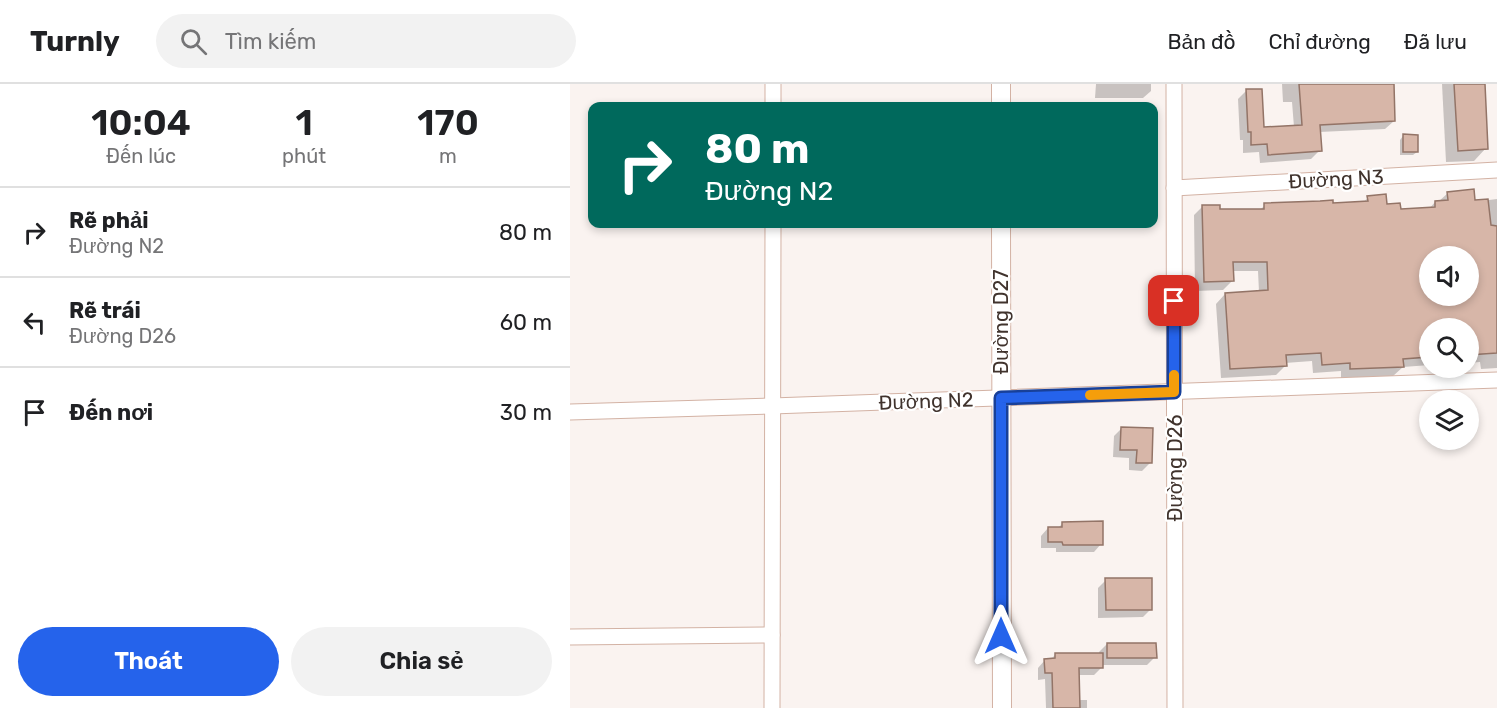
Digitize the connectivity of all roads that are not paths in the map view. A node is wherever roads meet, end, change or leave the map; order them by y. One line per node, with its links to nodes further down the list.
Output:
1 (773, 84): 4 (street)
2 (1001, 84): 5 (street)
3 (1174, 84): 7 (street, Đường D26)
4 (773, 102)
5 (1001, 102)
6 (1497, 170): 7 (street, Đường N3)
7 (1174, 188): 11 (street, Đường D26)
8 (773, 228): 13 (street)
9 (1001, 228): 12 (street, Đường D27)
10 (1497, 380): 11 (street, Đường N2)
11 (1174, 392): 12 (street, Đường N2); 19 (street, Đường D26)
12 (1001, 398): 13 (street, Đường N2); 18 (street, Đường D27)
13 (772, 406): 14 (street, Đường N2); 15 (street)
14 (570, 412)
15 (772, 635): 16 (street); 17 (street)
16 (570, 637)
17 (772, 708)
18 (1002, 708)
19 (1175, 708)

